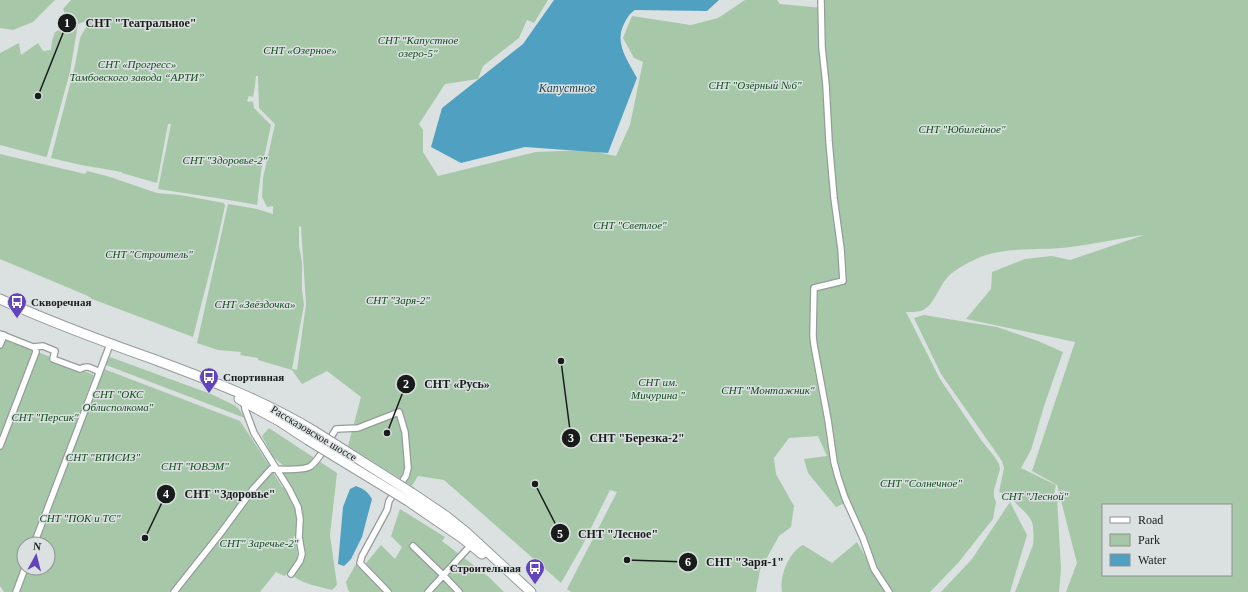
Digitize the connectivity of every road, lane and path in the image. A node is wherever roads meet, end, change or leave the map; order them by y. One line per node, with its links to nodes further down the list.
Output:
1 (821, 0): 26 (street)
2 (0, 300): 12 (main road, Рассказовское шоссе, bridge)
3 (0, 304): 7 (main road, Рассказовское шоссе)
4 (2, 334): 5 (street); 6 (street)
5 (0, 345)
6 (35, 347): 8 (street); 10 (street)
7 (109, 347): 8 (street); 9 (main road, Рассказовское шоссе)
8 (99, 372): 13 (street)
9 (244, 402): 11 (street); 12 (main road, Рассказовское шоссе, bridge)
10 (0, 446)
11 (276, 469): 16 (street); 20 (street); 21 (street)
12 (410, 497): 14 (main road, Рассказовское шоссе); 25 (main road, Рассказовское шоссе)
13 (37, 536)
14 (471, 545): 17 (street); 24 (main road, Рассказовское шоссе)
15 (413, 546): 17 (street)
16 (290, 574)
17 (443, 575): 22 (street); 23 (street)
18 (22, 576): 19 (street)
19 (16, 592)
20 (174, 592)
21 (388, 592)
22 (428, 592)
23 (458, 592)
24 (524, 592)
25 (531, 592)
26 (889, 592)

